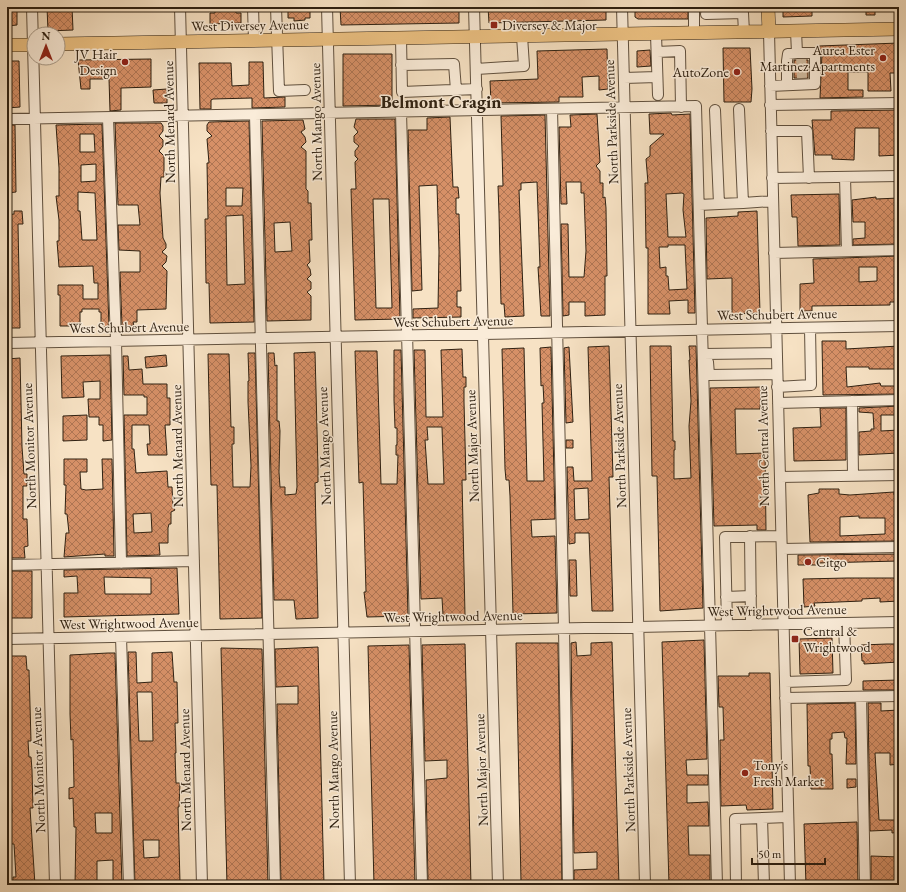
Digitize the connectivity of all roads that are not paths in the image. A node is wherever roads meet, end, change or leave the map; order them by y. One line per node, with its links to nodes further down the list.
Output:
1 (32, 7): 12 (street, North Monitor Avenue)
2 (180, 7): 26 (street, North Menard Avenue)
3 (253, 7): 25 (street)
4 (276, 7): 23 (street)
5 (327, 7): 24 (street, North Mango Avenue)
6 (474, 7): 21 (street, North Major Avenue)
7 (622, 7): 18 (street, North Parkside Avenue)
8 (694, 7): 17 (street)
9 (768, 7): 16 (main road, North Central Avenue)
10 (706, 10): 11 (street); 17 (street)
11 (743, 10): 15 (street)
12 (32, 26)
13 (899, 29): 14 (main road, West Diversey Avenue)
14 (796, 31): 16 (main road, West Diversey Avenue); 31 (street)
15 (744, 32): 16 (main road, West Diversey Avenue); 17 (main road, West Diversey Avenue)
16 (768, 32): 33 (street, North Central Avenue)
17 (700, 33): 19 (main road, West Diversey Avenue)
18 (622, 34): 19 (main road, West Diversey Avenue); 20 (main road, West Diversey Avenue); 38 (street, North Parkside Avenue)
19 (656, 34): 30 (street)
20 (522, 36): 21 (main road, West Diversey Avenue); 36 (street)
21 (475, 37): 22 (main road, West Diversey Avenue); 36 (street, North Major Avenue)
22 (401, 38): 24 (main road, West Diversey Avenue); 34 (street)
23 (277, 40): 24 (main road, West Diversey Avenue); 25 (main road, West Diversey Avenue); 42 (street)
24 (328, 40): 54 (street, North Mango Avenue)
25 (254, 41): 26 (main road, West Diversey Avenue)
26 (180, 42): 27 (main road, West Diversey Avenue); 56 (street, North Menard Avenue)
27 (66, 44)
28 (7, 45): 29 (main road)
29 (26, 45)
30 (657, 52): 37 (street); 47 (street)
31 (800, 55): 32 (street); 39 (street)
32 (787, 61): 33 (street); 39 (street)
33 (769, 62): 40 (street, North Central Avenue)
34 (402, 65): 43 (street); 43 (street)
35 (34, 66): 59 (street, North Monitor Avenue)
36 (476, 69): 41 (street, North Major Avenue)
37 (657, 77): 38 (street); 44 (street)
38 (624, 78): 48 (street, North Parkside Avenue)
39 (787, 85): 40 (street)
40 (770, 86): 46 (street, North Central Avenue)
41 (476, 89): 43 (street); 52 (street, North Major Avenue)
42 (305, 90)
43 (456, 90)
44 (658, 95)
45 (899, 103): 46 (street)
46 (770, 105): 60 (street, North Central Avenue)
47 (681, 106): 48 (street); 68 (street)
48 (624, 108): 49 (street); 76 (street, North Parkside Avenue)
49 (552, 109): 52 (street); 77 (street)
50 (739, 109): 66 (street)
51 (715, 110): 67 (street)
52 (477, 111): 53 (street); 78 (street, North Major Avenue)
53 (401, 112): 54 (street); 79 (street)
54 (330, 114): 55 (street); 80 (street, North Mango Avenue)
55 (255, 115): 56 (street); 81 (street)
56 (182, 116): 57 (street); 82 (street, North Menard Avenue)
57 (108, 118): 59 (street); 83 (street)
58 (7, 119): 59 (street)
59 (35, 119): 84 (street, North Monitor Avenue)
60 (771, 132): 63 (street, North Central Avenue); 64 (street)
61 (899, 176): 62 (street)
62 (845, 177): 64 (street); 70 (street)
63 (772, 178): 64 (street); 65 (street, North Central Avenue)
64 (809, 178)
65 (773, 201): 66 (street); 71 (street, North Central Avenue)
66 (743, 203): 67 (street)
67 (719, 204): 68 (street)
68 (699, 205): 75 (street)
69 (899, 250): 70 (street)
70 (847, 251): 71 (street)
71 (774, 253): 73 (street, North Central Avenue)
72 (899, 326): 74 (street, West Schubert Avenue)
73 (776, 328): 74 (street, West Schubert Avenue); 75 (street, West Schubert Avenue); 86 (street, North Central Avenue)
74 (810, 328): 90 (street)
75 (702, 330): 76 (street, West Schubert Avenue); 87 (street)
76 (630, 331): 77 (street, West Schubert Avenue); 113 (street, North Parkside Avenue)
77 (557, 333): 78 (street, West Schubert Avenue); 114 (street)
78 (483, 334): 79 (street, West Schubert Avenue); 115 (street, North Major Avenue)
79 (408, 336): 80 (street, West Schubert Avenue); 116 (street)
80 (335, 337): 81 (street, West Schubert Avenue); 117 (street, North Mango Avenue)
81 (261, 338): 82 (street, West Schubert Avenue); 118 (street)
82 (188, 340): 83 (street, West Schubert Avenue); 101 (street, North Menard Avenue)
83 (116, 341): 84 (street, West Schubert Avenue); 102 (street)
84 (40, 342): 85 (street, West Schubert Avenue); 103 (street, North Monitor Avenue)
85 (7, 343)
86 (777, 353): 87 (street); 88 (street, North Central Avenue)
87 (705, 354): 89 (street)
88 (777, 374): 89 (street); 90 (street, North Central Avenue)
89 (706, 375): 110 (street)
90 (778, 387): 93 (street, North Central Avenue)
91 (899, 400): 92 (street)
92 (852, 401): 93 (street); 95 (street)
93 (778, 402): 96 (street, North Central Avenue)
94 (899, 475): 95 (street)
95 (853, 476): 96 (street)
96 (780, 477): 98 (street, North Central Avenue)
97 (750, 536): 98 (street); 105 (street); 106 (street)
98 (781, 536): 100 (street, North Central Avenue)
99 (899, 546): 100 (street)
100 (782, 549): 109 (street, North Central Avenue)
101 (194, 561): 102 (street); 119 (street, North Menard Avenue)
102 (121, 563): 103 (street)
103 (46, 564): 104 (street); 121 (street, North Monitor Avenue)
104 (7, 565)
105 (751, 596): 106 (street); 112 (street)
106 (726, 597): 111 (street)
107 (899, 622): 108 (street, West Wrightwood Avenue)
108 (844, 623): 109 (street, West Wrightwood Avenue); 123 (street)
109 (784, 624): 112 (street, West Wrightwood Avenue); 123 (street, North Central Avenue)
110 (710, 625): 111 (street, West Wrightwood Avenue); 113 (street, West Wrightwood Avenue); 138 (street)
111 (727, 625): 112 (street, West Wrightwood Avenue)
112 (752, 625)
113 (638, 627): 114 (street, West Wrightwood Avenue); 137 (street, North Parkside Avenue)
114 (564, 628): 115 (street, West Wrightwood Avenue); 136 (street)
115 (491, 630): 116 (street, West Wrightwood Avenue); 135 (street, North Major Avenue)
116 (415, 631): 117 (street, West Wrightwood Avenue); 134 (street)
117 (343, 633): 118 (street, West Wrightwood Avenue); 133 (street, North Mango Avenue)
118 (269, 634): 119 (street, West Wrightwood Avenue); 132 (street)
119 (196, 635): 120 (street, West Wrightwood Avenue); 131 (street, North Menard Avenue)
120 (121, 637): 121 (street, West Wrightwood Avenue); 130 (street)
121 (48, 638): 122 (street, West Wrightwood Avenue); 129 (street, North Monitor Avenue)
122 (7, 639)
123 (785, 682): 126 (street, North Central Avenue)
124 (899, 696): 125 (street)
125 (861, 697): 126 (street); 142 (street)
126 (785, 698): 127 (street, North Central Avenue)
127 (788, 817): 128 (street); 141 (street, North Central Avenue)
128 (762, 818): 139 (street); 140 (street)
129 (55, 885)
130 (129, 885)
131 (202, 885)
132 (275, 885)
133 (350, 885)
134 (422, 885)
135 (498, 885)
136 (568, 885)
137 (645, 885)
138 (717, 885)
139 (736, 885)
140 (764, 885)
141 (790, 885)
142 (865, 885)

